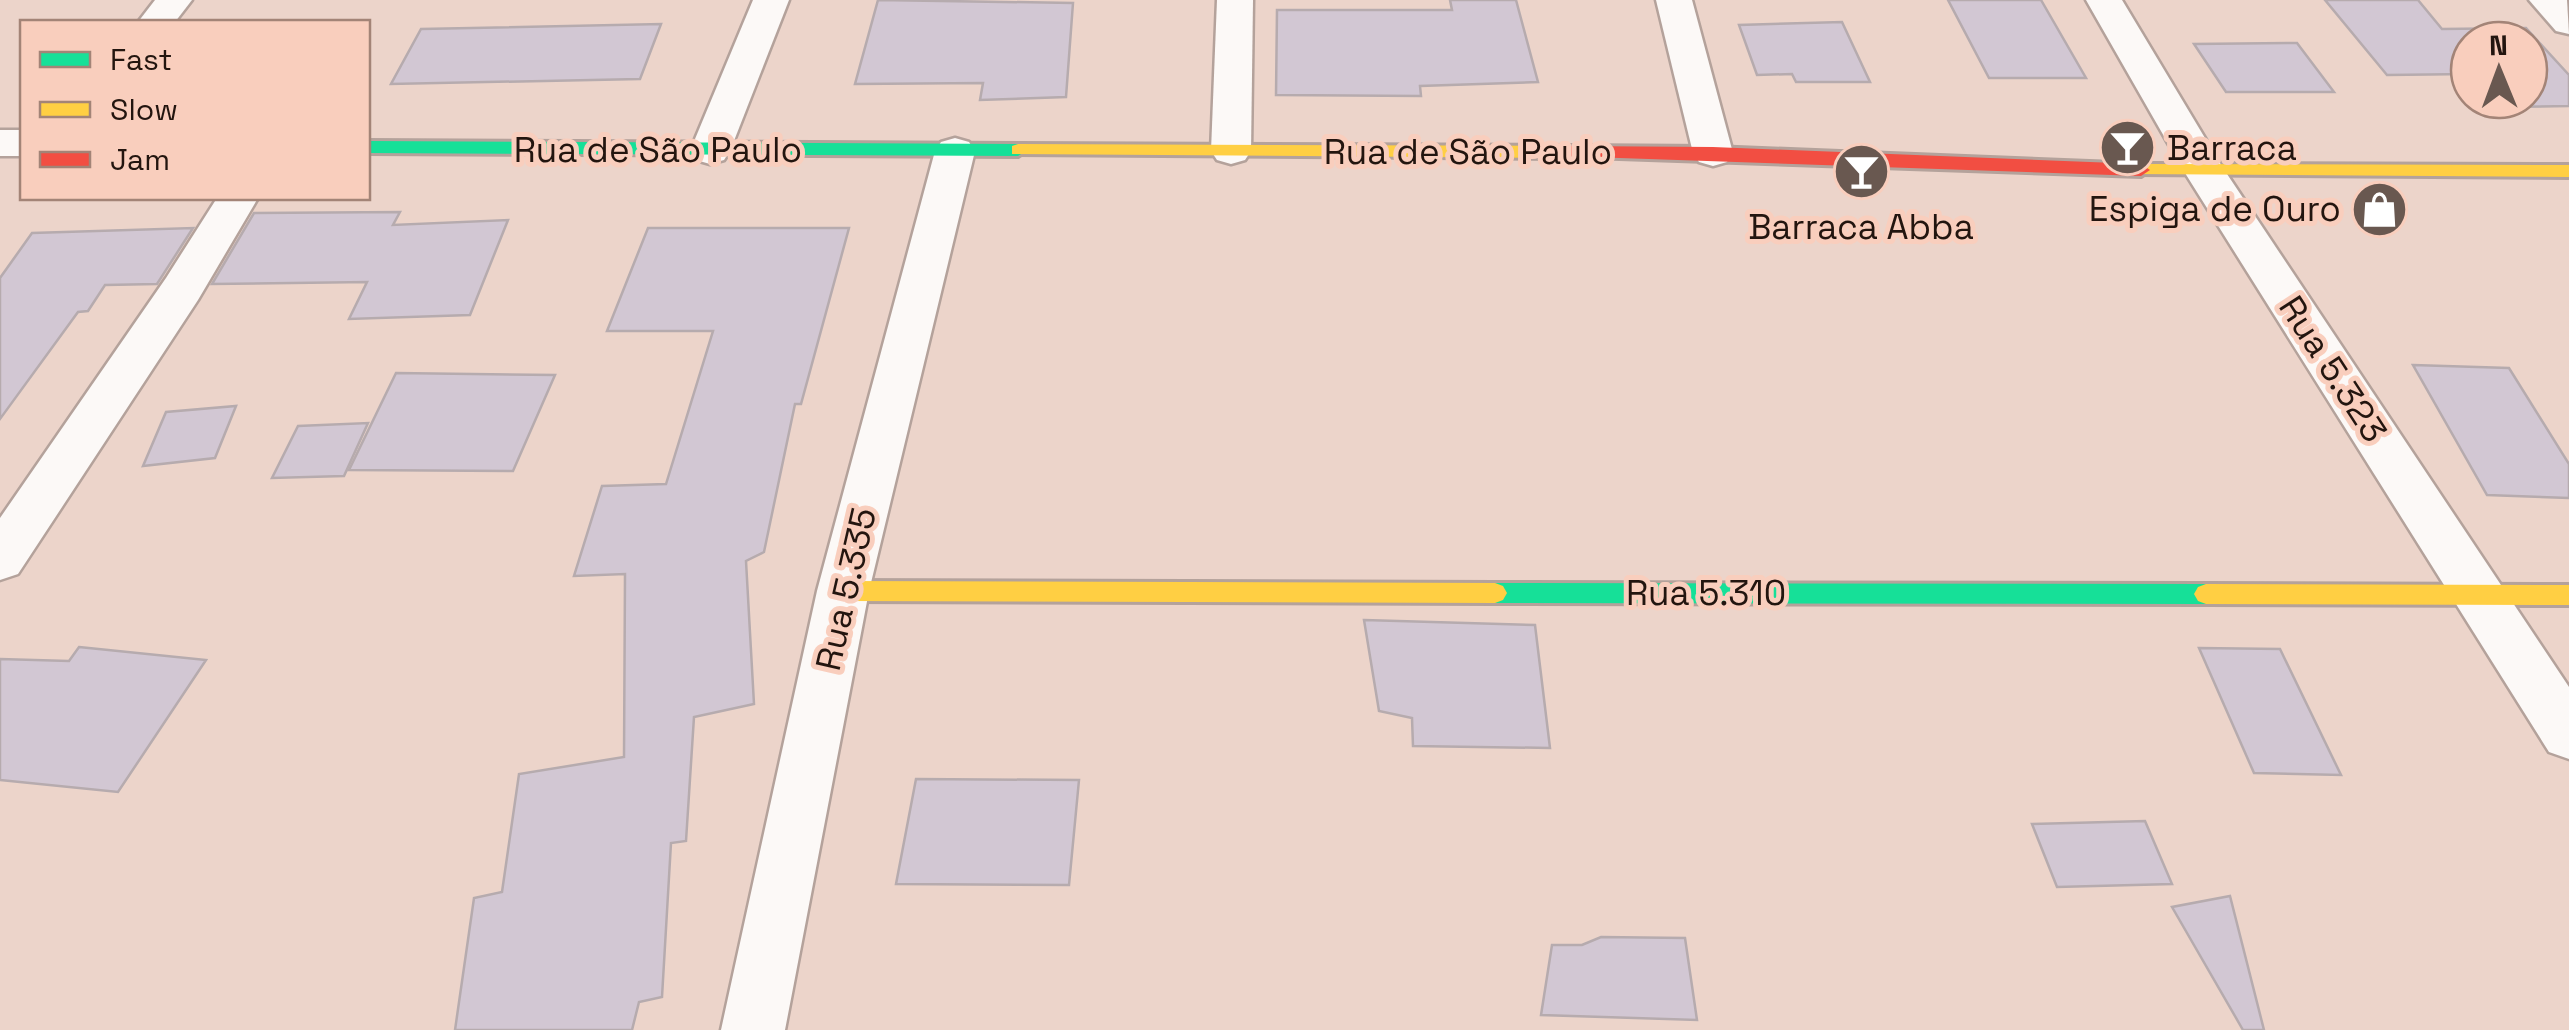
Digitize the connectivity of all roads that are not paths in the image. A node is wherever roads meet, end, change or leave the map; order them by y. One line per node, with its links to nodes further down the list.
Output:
1 (174, 0): 7 (street)
2 (771, 0): 10 (street)
3 (1235, 0): 12 (street)
4 (1674, 0): 13 (street)
5 (2104, 0): 15 (street, Rua 5.323)
6 (2547, 0): 8 (street)
7 (158, 20)
8 (2569, 24)
9 (370, 147): 10 (street, Rua de São Paulo)
10 (710, 151): 11 (street, Rua de São Paulo)
11 (955, 151): 12 (street, Rua de São Paulo); 18 (street, Rua 5.335)
12 (1230, 152): 13 (street, Rua de São Paulo)
13 (1713, 153): 15 (street, Rua de São Paulo)
14 (2569, 171): 15 (street, Rua de São Paulo)
15 (2205, 173): 20 (street, Rua 5.323)
16 (235, 200): 17 (street)
17 (0, 560)
18 (843, 591): 20 (street, Rua 5.310); 22 (street, Rua 5.335)
19 (2569, 595): 20 (street, Rua 5.310)
20 (2482, 596): 21 (street, Rua 5.323)
21 (2569, 734)
22 (753, 1030)

